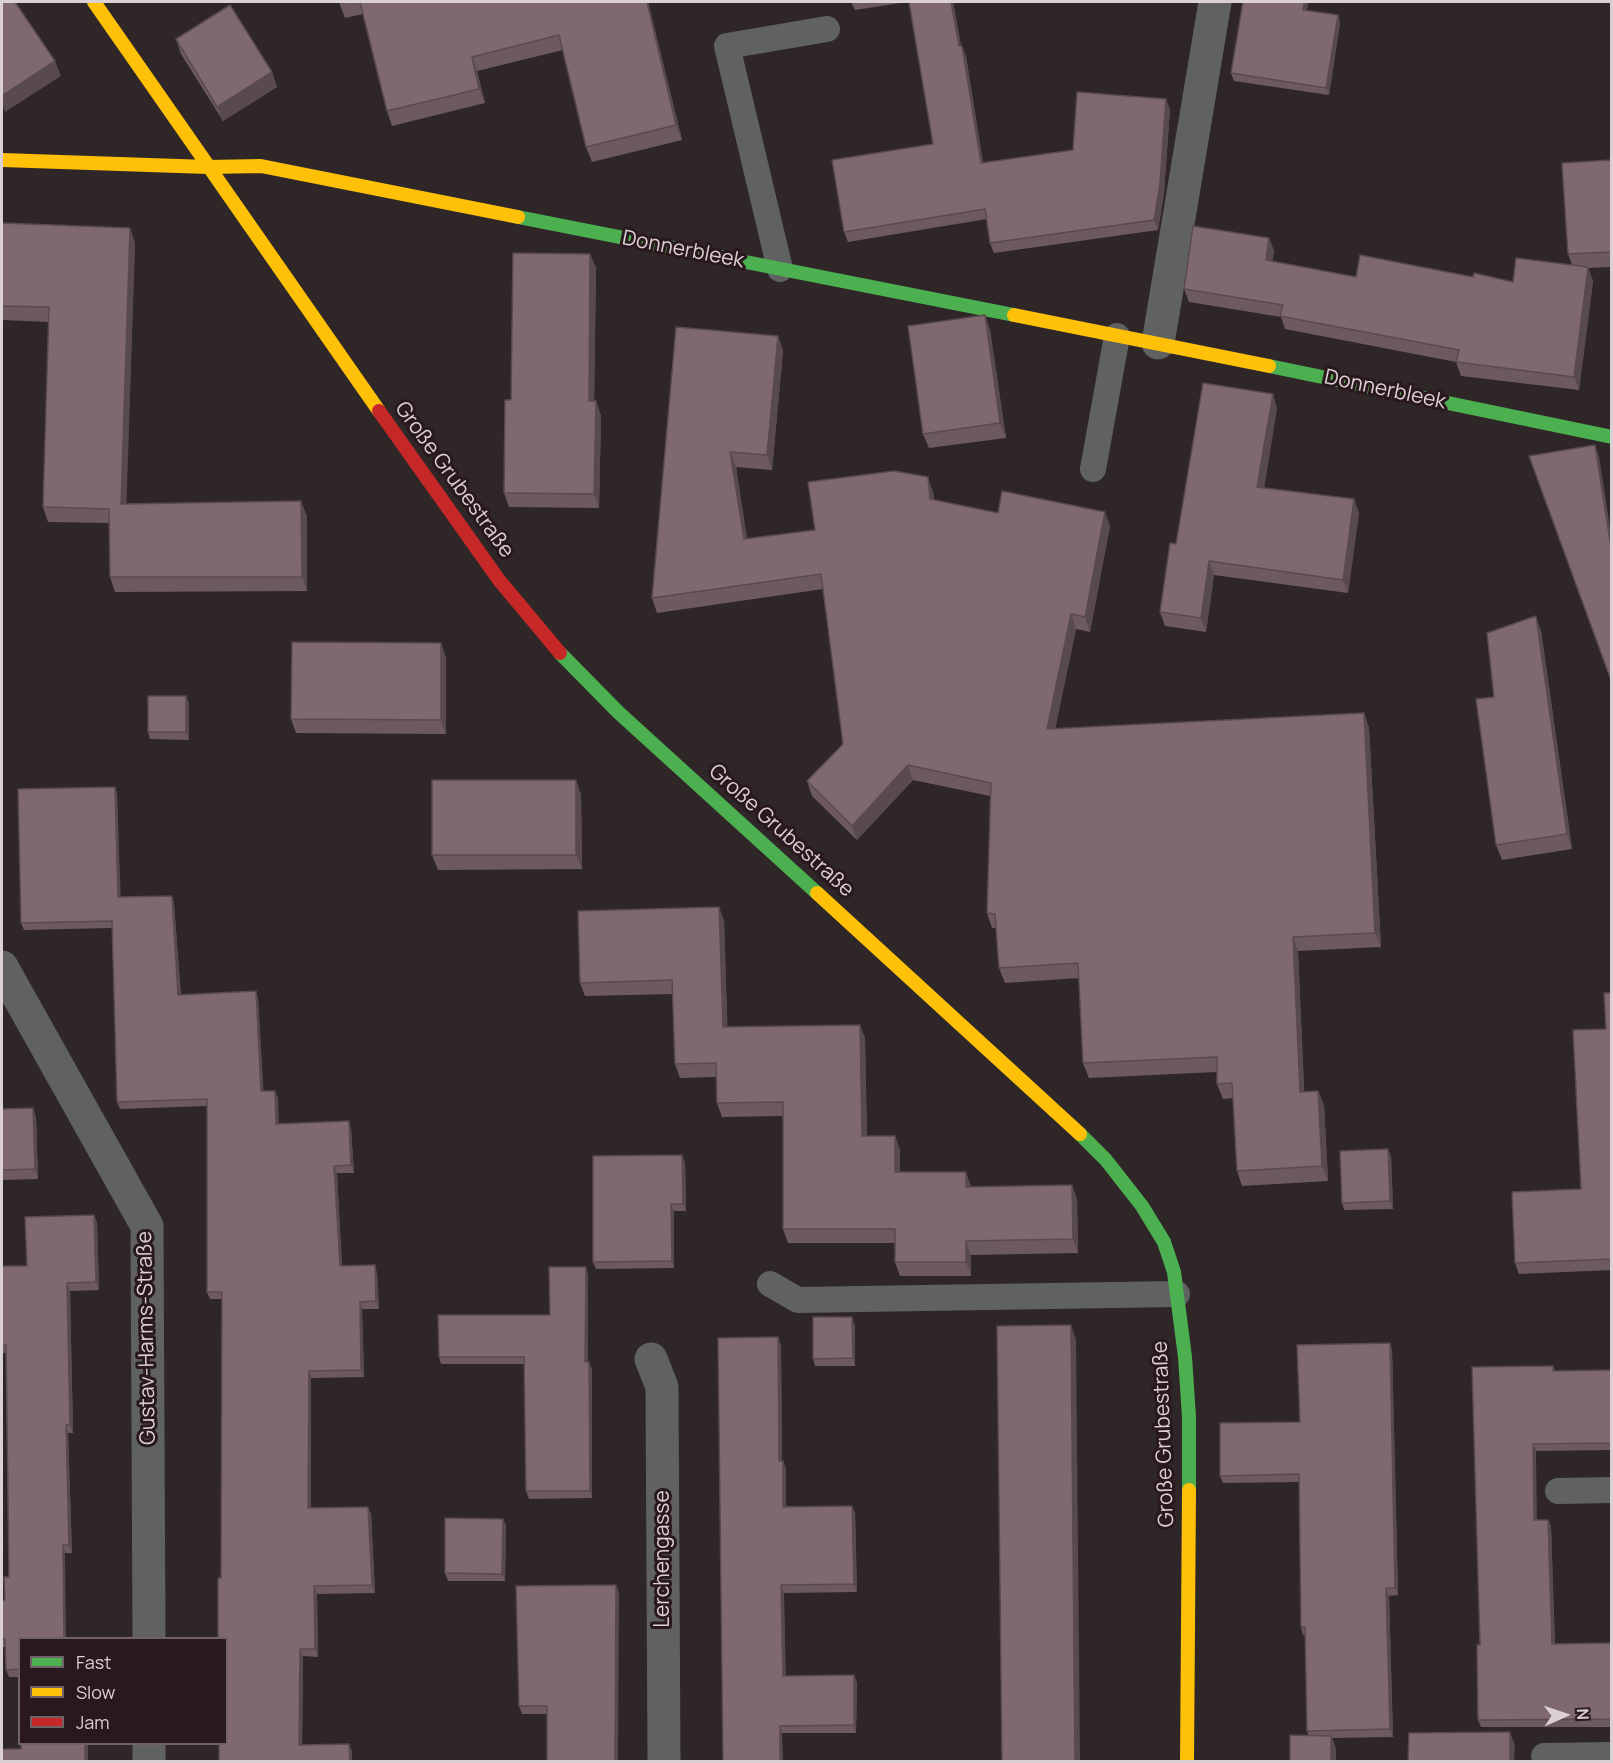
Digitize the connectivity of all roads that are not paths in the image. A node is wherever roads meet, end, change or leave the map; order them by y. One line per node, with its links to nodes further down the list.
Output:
1 (94, 2): 5 (street, Große Grubestraße)
2 (1215, 2): 8 (street)
3 (827, 29): 6 (lane)
4 (2, 160): 5 (street, Donnerbleek)
5 (208, 167): 6 (street, Donnerbleek); 13 (street, Große Grubestraße)
6 (780, 269): 7 (street, Donnerbleek)
7 (1117, 336): 8 (street, Donnerbleek); 10 (lane)
8 (1158, 343): 9 (street, Donnerbleek)
9 (1611, 437)
10 (1093, 469)
11 (2, 967): 17 (street, Gustav-Harms-Straße)
12 (770, 1284): 13 (lane)
13 (1177, 1294): 23 (street, Große Grubestraße)
14 (651, 1359): 22 (street, Lerchengasse)
15 (1611, 1490): 16 (lane)
16 (1558, 1491)
17 (149, 1637)
18 (149, 1745): 21 (street)
19 (1611, 1755): 20 (lane)
20 (1544, 1756)
21 (149, 1761)
22 (664, 1761)
23 (1187, 1761)

